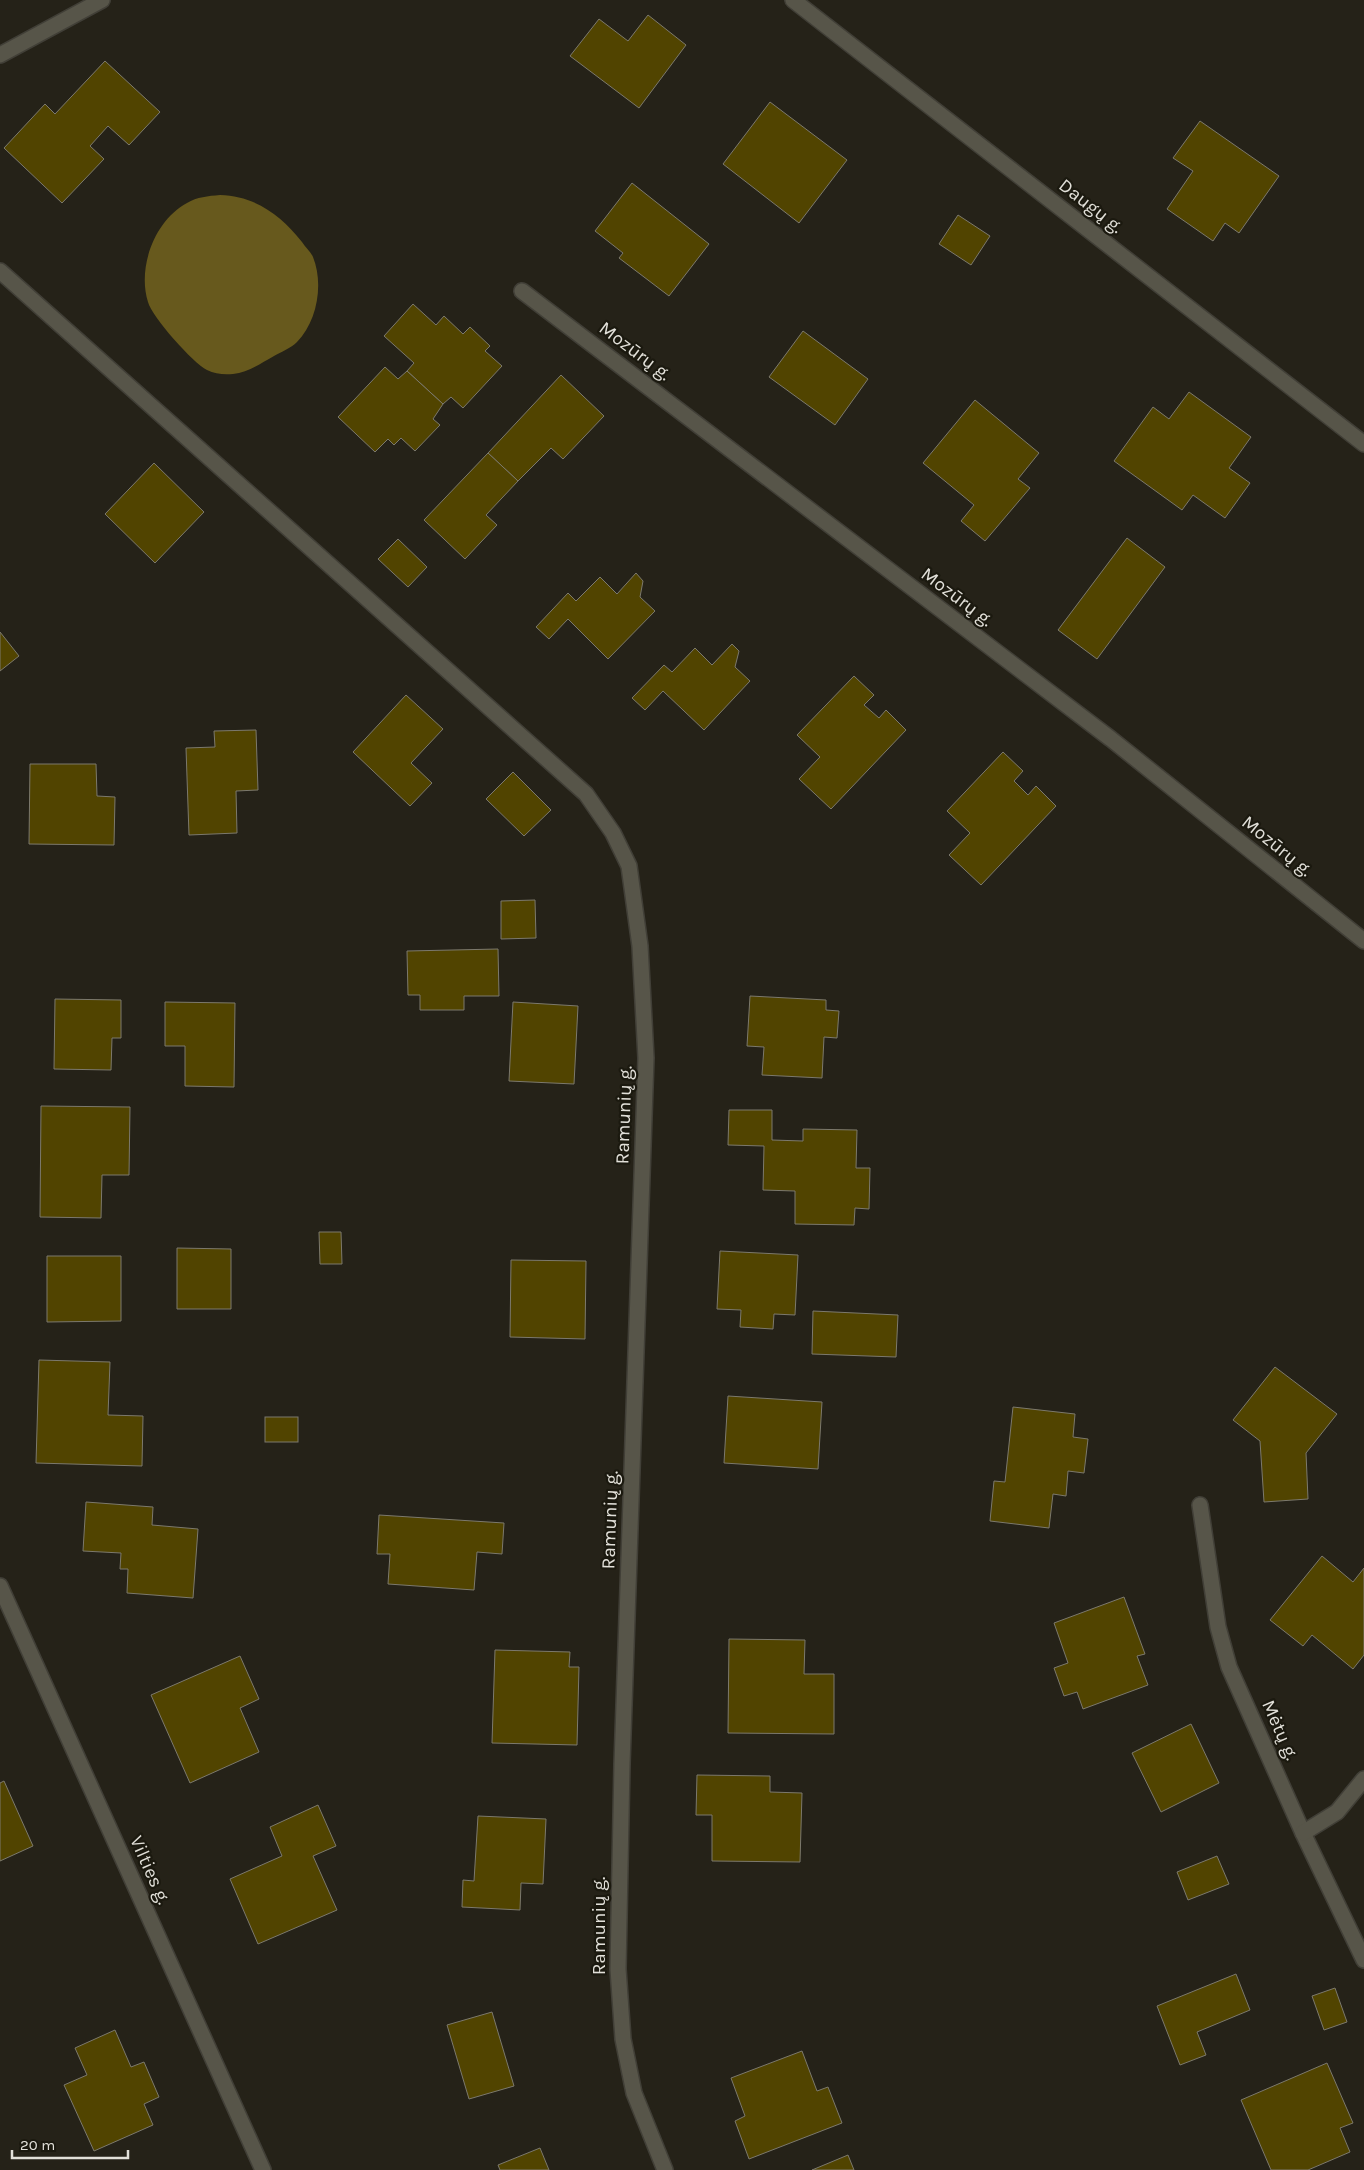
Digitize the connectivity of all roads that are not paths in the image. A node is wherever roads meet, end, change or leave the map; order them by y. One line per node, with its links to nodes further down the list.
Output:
1 (793, 0): 6 (street, Daugų g.)
2 (92, 2): 3 (street)
3 (0, 55)
4 (0, 271): 14 (street, Ramunių g.)
5 (522, 291): 7 (street, Mozūrų g.)
6 (1364, 444)
7 (1364, 941)
8 (1200, 1505): 11 (street, Mėtų g.)
9 (0, 1586): 13 (street, Vilties g.)
10 (1364, 1778): 11 (street)
11 (1303, 1833): 12 (street, Mėtų g.)
12 (1364, 1960)
13 (263, 2170)
14 (664, 2170)

